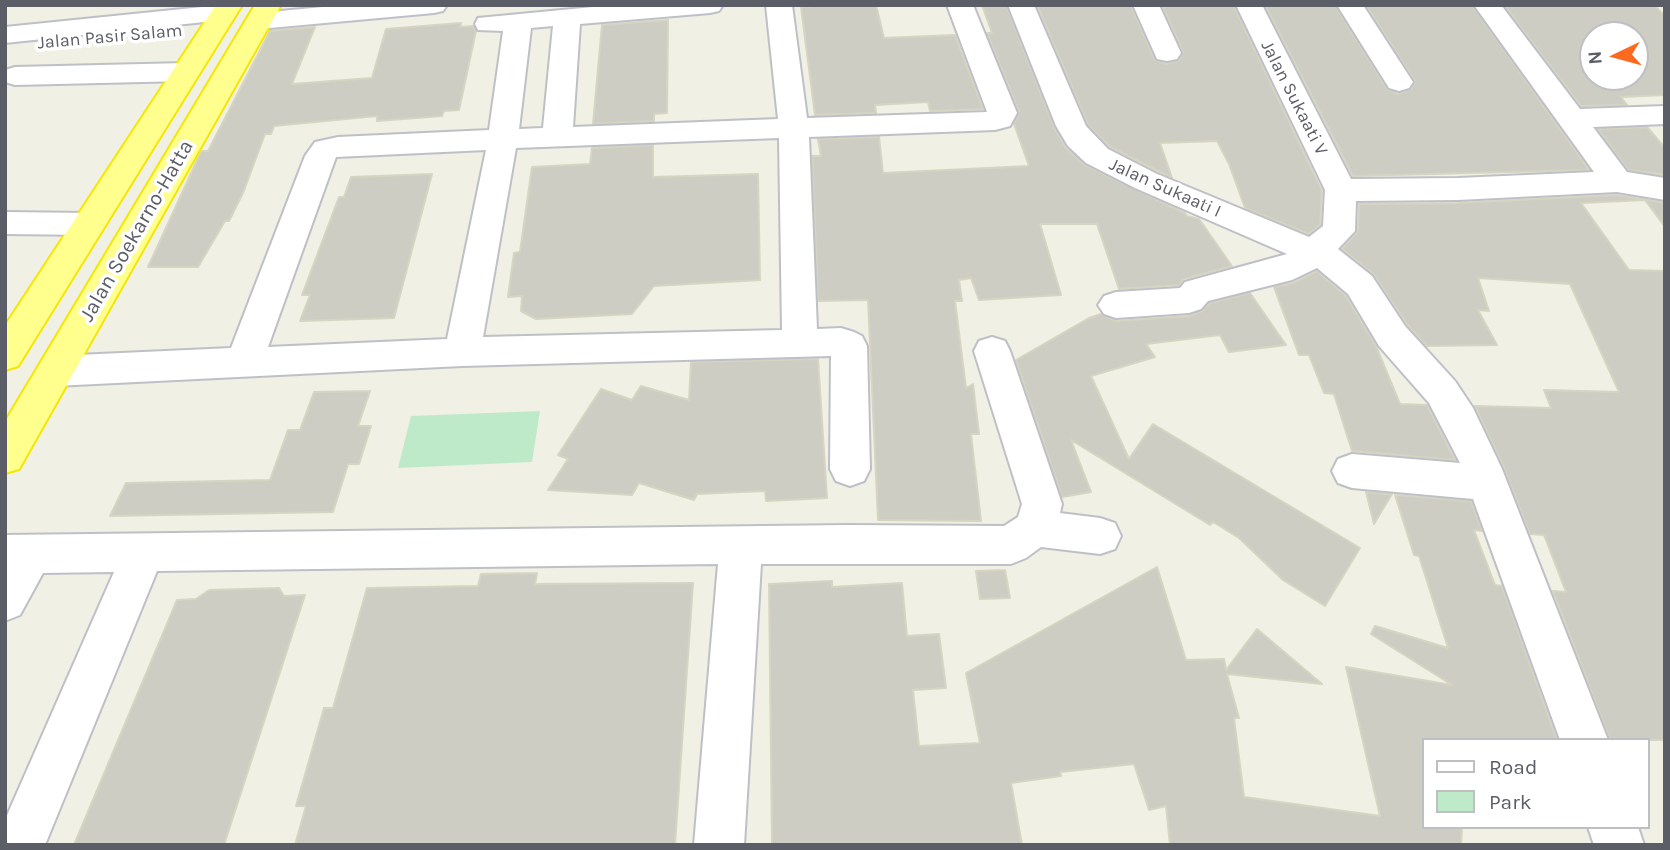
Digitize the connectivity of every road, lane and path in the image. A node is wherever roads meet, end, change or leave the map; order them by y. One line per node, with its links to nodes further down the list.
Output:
1 (434, 5): 10 (street)
2 (710, 5): 12 (street)
3 (779, 5): 23 (street)
4 (960, 5): 23 (street)
5 (1021, 5): 31 (street, Jalan Sukaati I)
6 (1146, 5): 17 (street)
7 (1249, 5): 28 (street, Jalan Sukaati V)
8 (1350, 5): 20 (street)
9 (1487, 5): 22 (street)
10 (264, 13): 38 (highway, Jalan Soekarno-Hatta)
11 (222, 16): 15 (street, Jalan Pasir Salam); 16 (street, Jalan Pasir Salam); 18 (highway, Jalan Soekarno-Hatta)
12 (567, 17): 13 (street); 24 (street)
13 (518, 21): 14 (street); 25 (street)
14 (488, 23)
15 (5, 35)
16 (5, 46)
17 (1167, 53)
18 (186, 72): 19 (street); 30 (highway, Jalan Soekarno-Hatta)
19 (15, 76)
20 (1399, 82)
21 (1665, 115): 22 (street)
22 (1572, 120): 26 (street)
23 (794, 131): 24 (street); 33 (street)
24 (557, 136): 25 (street)
25 (503, 139): 35 (street); 37 (street)
26 (1616, 181): 27 (street); 28 (street)
27 (1665, 189)
28 (1341, 190): 31 (street)
29 (5, 223): 30 (street)
30 (89, 225): 36 (highway, Jalan Soekarno-Hatta)
31 (1315, 252): 32 (street); 42 (street, Jalan Sukaati I)
32 (1116, 305)
33 (800, 343): 35 (street); 40 (street)
34 (992, 351): 43 (street)
35 (462, 352): 37 (street)
36 (5, 356)
37 (244, 362): 38 (street)
38 (55, 371): 39 (highway, Jalan Soekarno-Hatta)
39 (5, 457)
40 (849, 469)
41 (1352, 471): 42 (street)
42 (1487, 483): 49 (street, Jalan Sukaati I)
43 (1035, 528): 44 (street); 45 (street)
44 (1100, 537)
45 (741, 545): 46 (street); 51 (street)
46 (143, 552): 47 (street); 50 (street)
47 (18, 554): 48 (street)
48 (5, 601)
49 (1583, 738)
50 (20, 845)
51 (719, 845)

